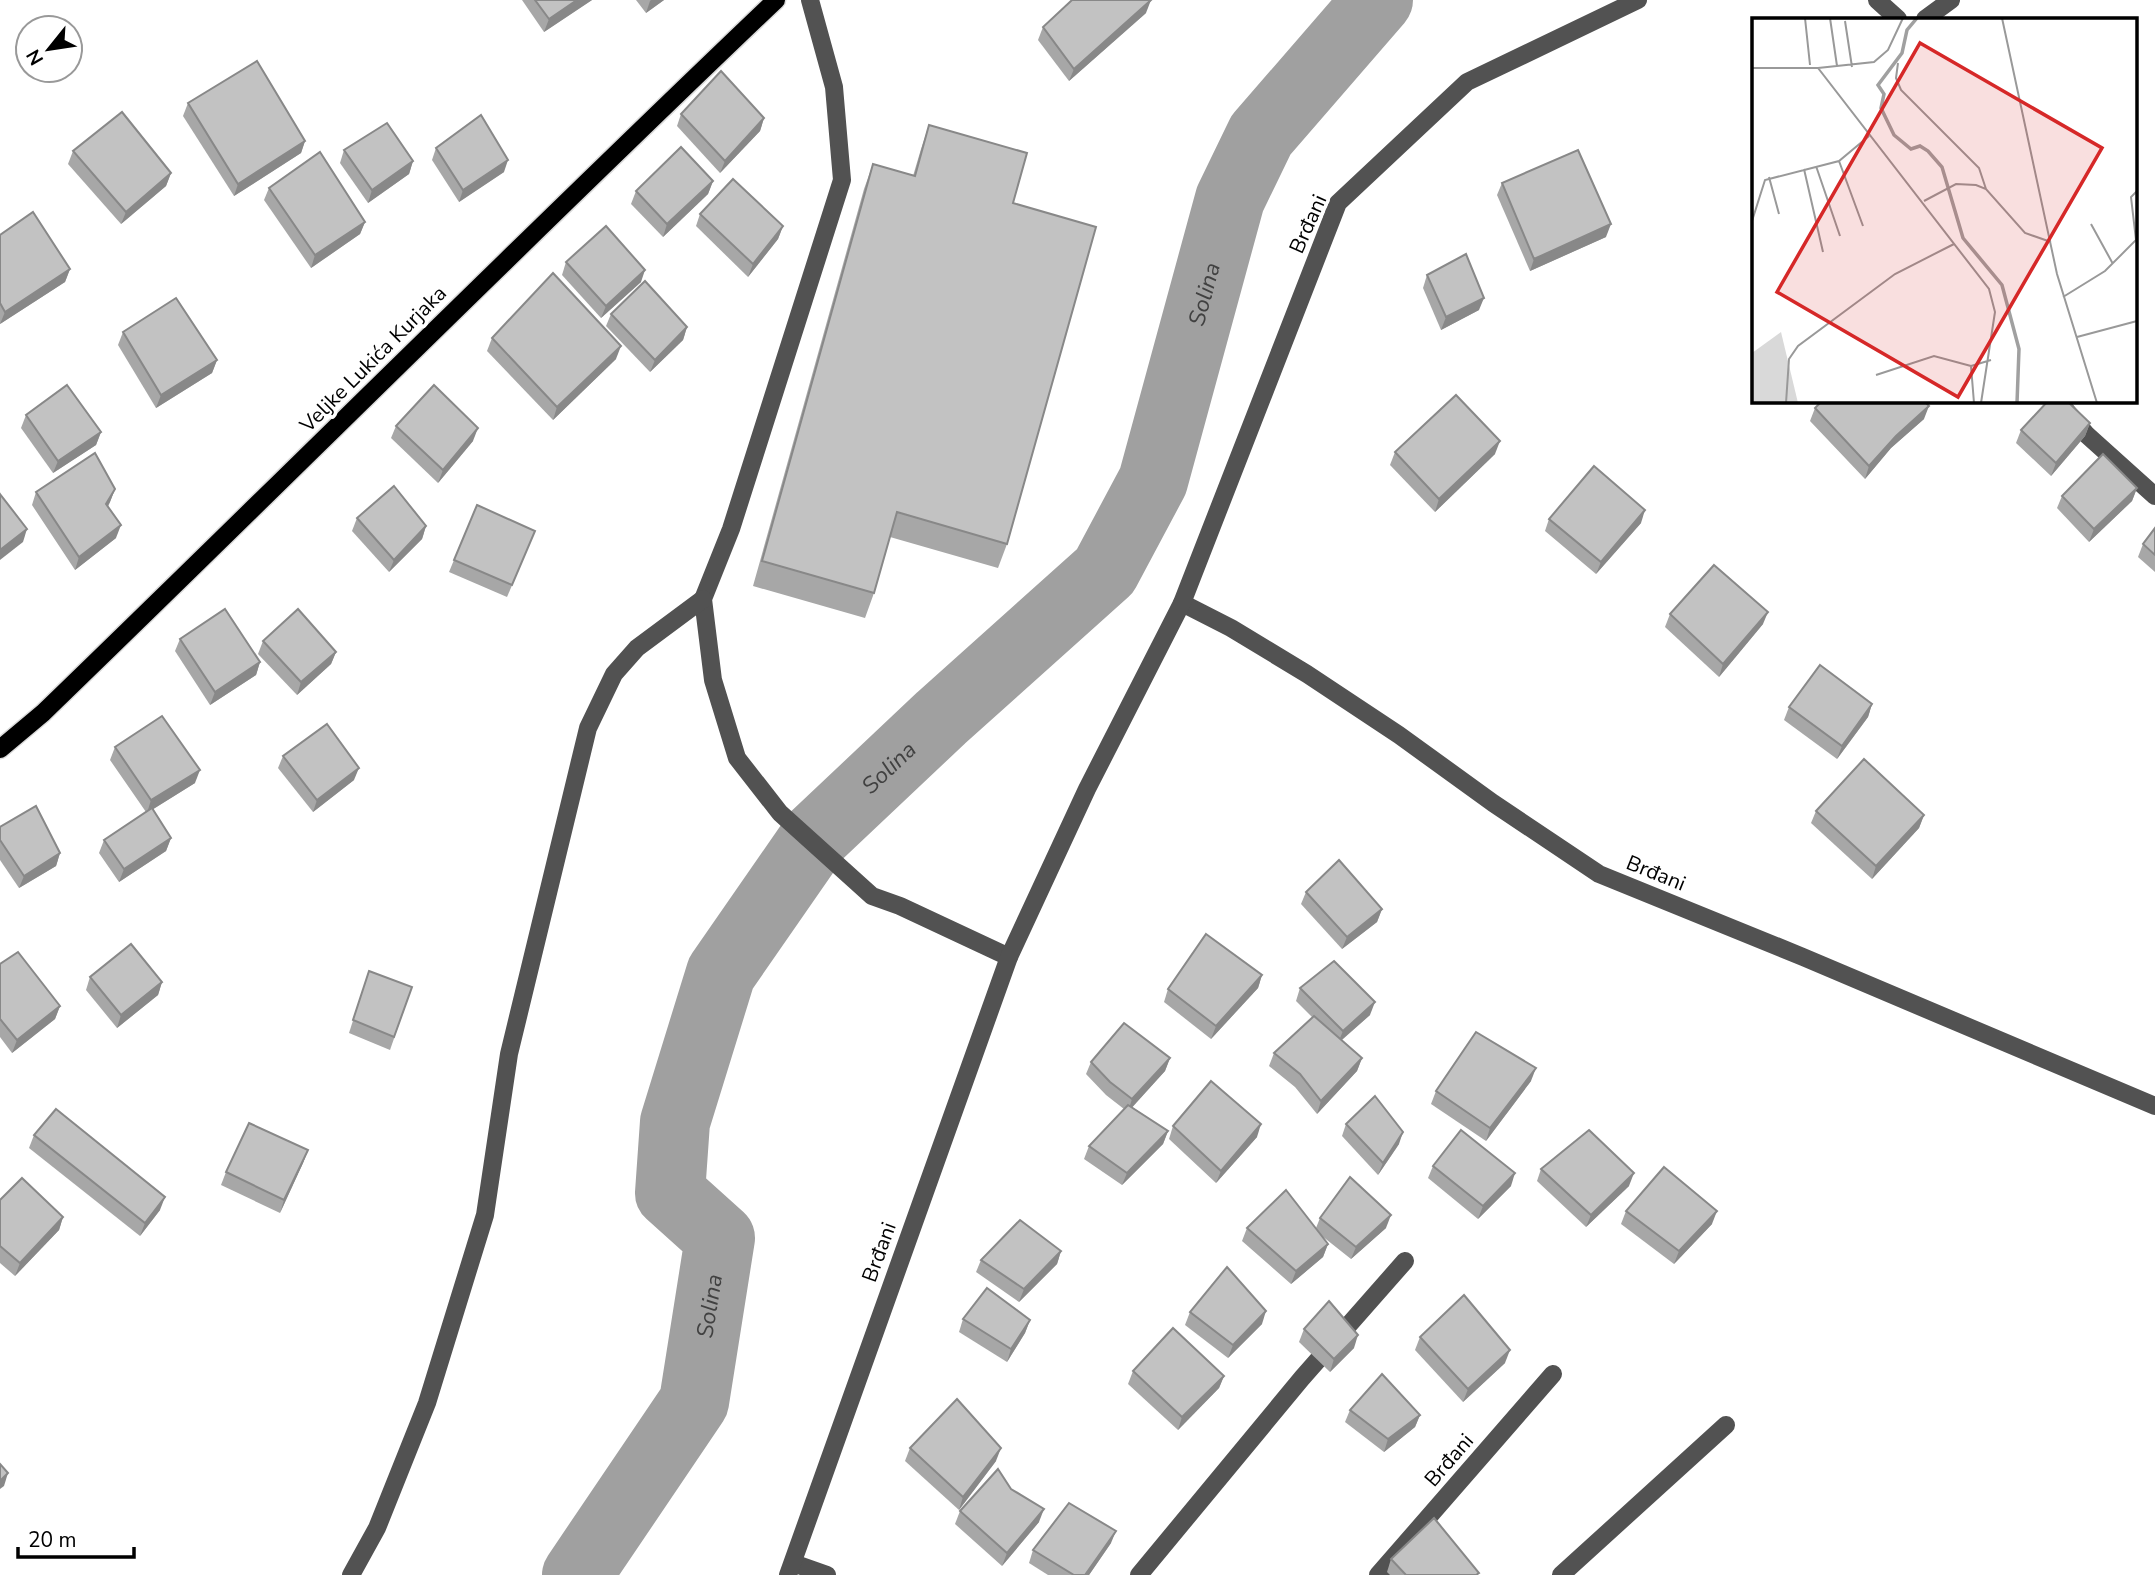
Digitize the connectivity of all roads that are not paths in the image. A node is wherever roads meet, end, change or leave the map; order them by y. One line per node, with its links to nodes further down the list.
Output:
1 (776, 0): 12 (main road, Veljke Lukića Kurjaka)
2 (810, 0): 10 (street)
3 (1638, 0): 11 (street, Brđani)
4 (1877, 0): 6 (street)
5 (1951, 0): 7 (street)
6 (1897, 18)
7 (1926, 18)
8 (2059, 402): 9 (street)
9 (2155, 496)
10 (702, 599): 13 (street); 19 (street)
11 (1182, 603): 13 (street, Brđani); 14 (street, Brđani)
12 (0, 749)
13 (1009, 957): 18 (street, Brđani)
14 (2155, 1106)
15 (1405, 1261): 21 (street)
16 (1553, 1374): 22 (street, Brđani)
17 (1726, 1425): 23 (street)
18 (790, 1569): 20 (street, Brđani)
19 (351, 1575)
20 (827, 1575)
21 (1139, 1575)
22 (1378, 1575)
23 (1561, 1575)

